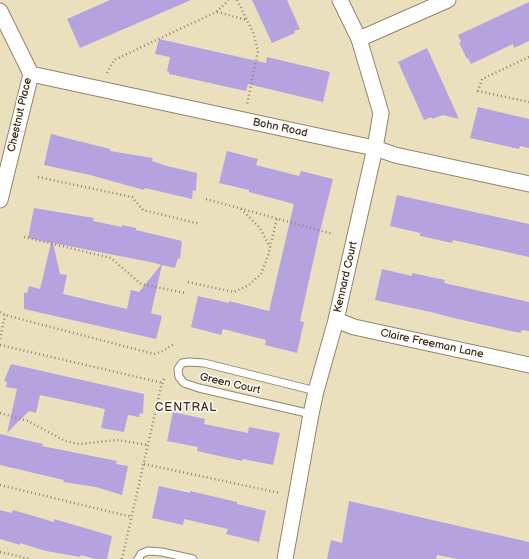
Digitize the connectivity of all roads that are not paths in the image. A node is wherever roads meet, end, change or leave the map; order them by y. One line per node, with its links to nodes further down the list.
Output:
1 (340, 0): 4 (street, Kennard Court)
2 (448, 0): 4 (street)
3 (0, 11): 5 (street, Chestnut Place)
4 (359, 39): 6 (street, Kennard Court)
5 (31, 74): 6 (street, Bohn Road); 8 (street, Chestnut Place)
6 (375, 148): 7 (street, Bohn Road); 9 (street, Kennard Court)
7 (529, 184)
8 (0, 200)
9 (336, 320): 10 (street, Claire Freeman Lane); 11 (street, Kennard Court)
10 (529, 365)
11 (316, 391): 12 (street, Kennard Court); 12 (lane, Green Court)
12 (311, 414): 15 (street, Kennard Court)
13 (138, 559): 14 (lane)
14 (193, 559)
15 (286, 559)

